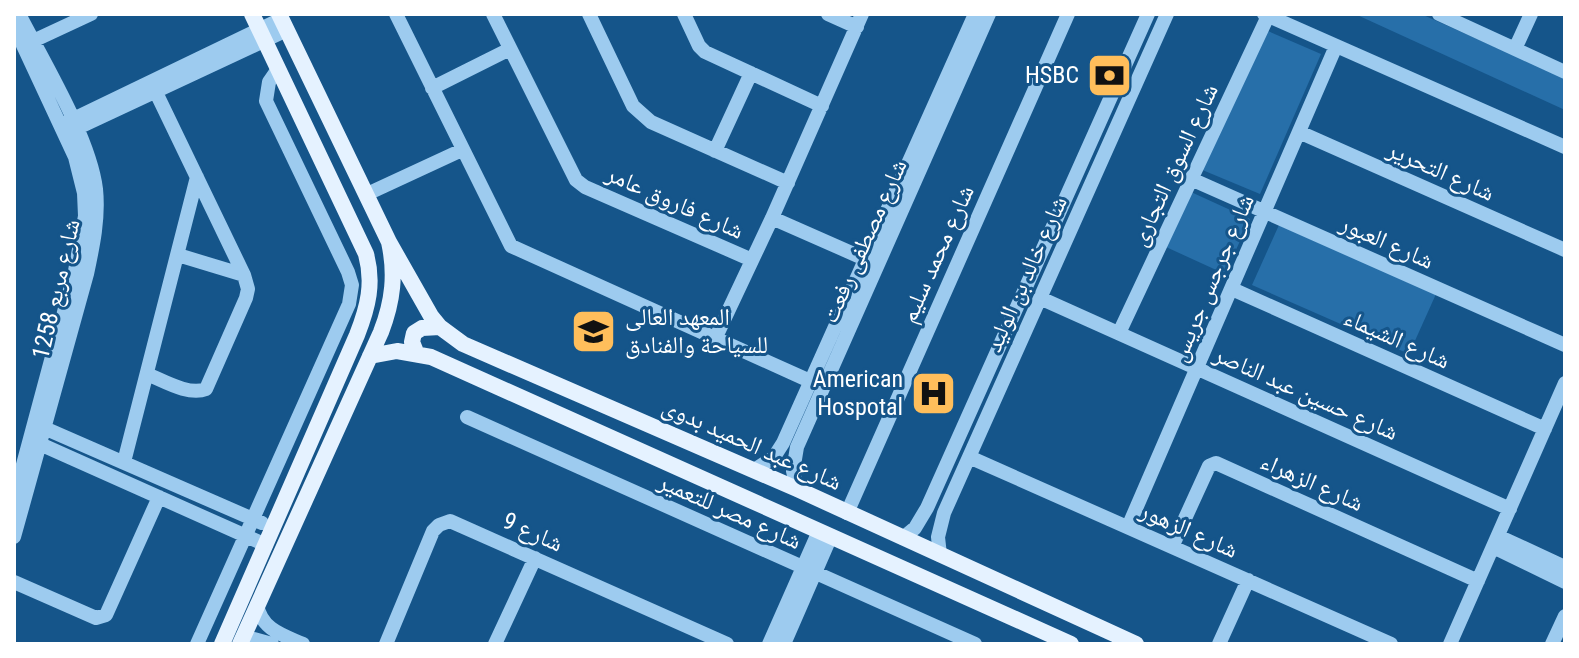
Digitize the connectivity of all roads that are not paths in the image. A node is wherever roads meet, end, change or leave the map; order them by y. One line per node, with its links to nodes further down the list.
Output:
1 (19, 14): 20 (street, شارع مربع 1258)
2 (91, 14): 20 (street)
3 (493, 14): 22 (street, شارع فاروق عامر)
4 (589, 14): 34 (street)
5 (684, 14): 26 (street)
6 (828, 14): 16 (street)
7 (975, 14): 44 (street, شارع مصطفى رفعت)
8 (989, 14): 64 (street, شارع مصطفى رفعت)
9 (1068, 14): 72 (street, شارع محمد سليم)
10 (1148, 14): 74 (street, شارع خالد بن الوليد)
11 (1167, 14): 48 (street, شارع خالد بن الوليد)
12 (1440, 14): 23 (street)
13 (1531, 14): 23 (street)
14 (1266, 15): 21 (street); 36 (street, شارع السوق التجارى)
15 (403, 16): 28 (street)
16 (860, 20): 29 (street)
17 (282, 21): 19 (street); 38 (main road, شارع عبد الحميد بدوى)
18 (14, 26): 30 (street, شارع مربع 1258)
19 (259, 28): 24 (main road); 27 (street)
20 (33, 41): 30 (street, شارع مربع 1258)
21 (1336, 46): 31 (street, شارع جرجس جريس); 32 (street)
22 (510, 49): 28 (street); 45 (street, شارع فاروق عامر)
23 (1515, 49): 25 (street)
24 (278, 69): 73 (street); 76 (main road)
25 (1565, 72)
26 (751, 73): 29 (street); 34 (street)
27 (153, 87): 30 (street); 35 (street)
28 (432, 88): 33 (street)
29 (822, 106): 37 (street)
30 (69, 127): 60 (street, شارع مربع 1258)
31 (1299, 132): 39 (street, شارع جرجس جريس); 42 (street, شارع التحرير)
32 (1565, 147)
33 (462, 150): 38 (street); 51 (street)
34 (715, 151): 37 (street)
35 (197, 177): 43 (street); 46 (street)
36 (1191, 179): 39 (street, شارع العبور); 50 (street, شارع السوق التجارى)
37 (788, 183): 40 (street)
38 (367, 194): 41 (main road, شارع عبد الحميد بدوى)
39 (1265, 212): 47 (street, شارع جرجس جريس); 52 (street, شارع العبور)
40 (772, 218): 44 (street); 45 (street)
41 (389, 242): 49 (main road, شارع عبد الحميد بدوى); 54 (main road, شارع عبد الحميد بدوى)
42 (1565, 250)
43 (178, 255): 46 (street); 56 (street)
44 (865, 259): 57 (street, شارع مصطفى رفعت)
45 (752, 260): 51 (street)
46 (244, 275): 56 (street)
47 (1232, 289): 55 (street, شارع جرجس جريس); 61 (street, شارع الشيماء)
48 (1040, 298): 50 (street, شارع حسين عبد الناصر); 65 (street, شارع خالد بن الوليد)
49 (440, 327): 53 (main road); 67 (main road, شارع عبد الحميد بدوى)
50 (1119, 333): 55 (street, شارع حسين عبد الناصر)
51 (715, 339): 57 (street)
52 (1565, 345)
53 (416, 352): 54 (main road); 78 (main road)
54 (370, 356): 93 (main road, شارع عبد الحميد بدوى)
55 (1197, 368): 71 (street, شارع حسين عبد الناصر); 75 (street, شارع جرجس جريس)
56 (147, 374): 66 (street)
57 (810, 381): 63 (street, شارع مصطفى رفعت)
58 (1565, 383): 61 (street)
59 (467, 417): 88 (street, شارع مصر للتعمير)
60 (39, 426): 62 (street, شارع مربع 1258); 66 (street)
61 (1545, 429): 71 (street)
62 (35, 442): 69 (street); 70 (street, شارع مربع 1258); 80 (street, شارع مربع 1258)
63 (779, 450): 64 (street); 67 (street, شارع مصطفى رفعت)
64 (795, 455): 68 (street, شارع مصطفى رفعت)
65 (969, 457): 75 (street, شارع الزهور); 77 (street, شارع خالد بن الوليد)
66 (124, 462): 73 (street)
67 (754, 470): 68 (main road, شارع عبد الحميد بدوى)
68 (797, 489): 72 (main road, شارع عبد الحميد بدوى)
69 (159, 497): 79 (street); 91 (street)
70 (14, 498)
71 (1510, 509): 82 (street)
72 (847, 513): 81 (main road, شارع عبد الحميد بدوى)
73 (253, 519): 76 (street); 79 (street)
74 (920, 522): 77 (street); 81 (street, شارع خالد بن الوليد)
75 (1128, 527): 84 (street, شارع الزهور)
76 (273, 528): 83 (main road)
77 (939, 529): 85 (street, شارع خالد بن الوليد)
78 (825, 534): 88 (street); 107 (main road)
79 (246, 536): 83 (street); 97 (street)
80 (14, 537)
81 (903, 538): 85 (main road, شارع عبد الحميد بدوى)
82 (1495, 541): 87 (street); 90 (street); 92 (street)
83 (266, 545): 98 (main road)
84 (1172, 547): 89 (street, شارع الزهور); 90 (street, شارع الزهراء)
85 (940, 555): 108 (main road, شارع عبد الحميد بدوى)
86 (535, 558): 101 (street, شارع 9); 102 (street); 103 (street, شارع 9)
87 (1565, 567)
88 (809, 570): 104 (street); 105 (street); 106 (street, شارع مصر للتعمير)
89 (1248, 580): 95 (street, شارع الزهور); 109 (street)
90 (1478, 581): 111 (street)
91 (14, 582)
92 (1565, 582)
93 (257, 605): 96 (main road, شارع عبد الحميد بدوى); 100 (street)
94 (1565, 616): 112 (street)
95 (1363, 638): 110 (street, شارع الزهور)
96 (240, 643): 99 (street)
97 (197, 644)
98 (222, 644)
99 (272, 644)
100 (303, 644)
101 (386, 644)
102 (495, 644)
103 (727, 644)
104 (769, 644)
105 (784, 644)
106 (975, 644)
107 (1071, 644)
108 (1136, 644)
109 (1219, 644)
110 (1391, 644)
111 (1450, 644)
112 (1552, 644)

